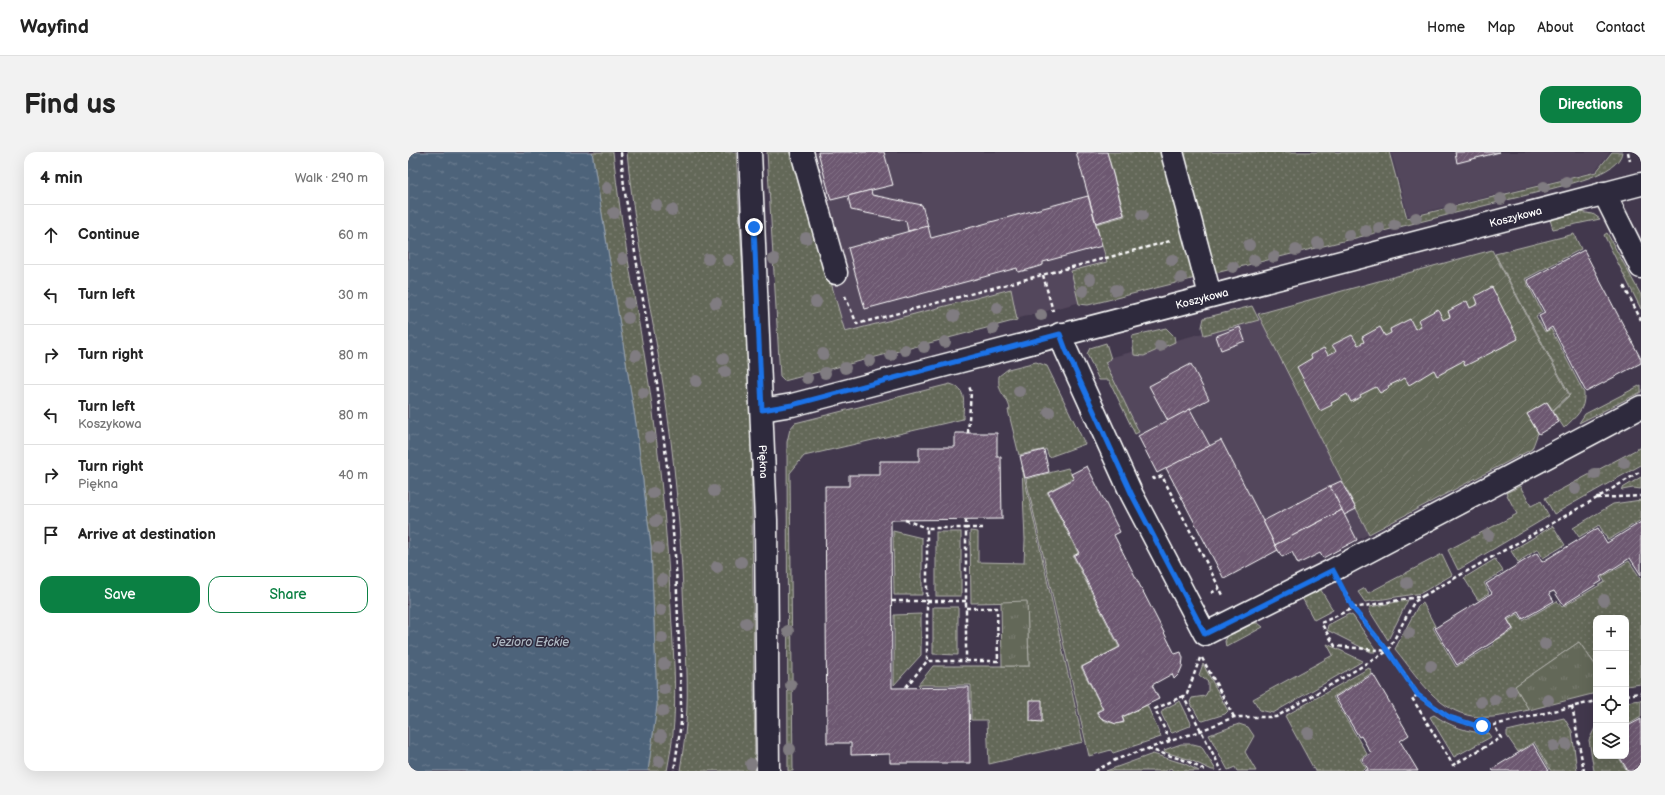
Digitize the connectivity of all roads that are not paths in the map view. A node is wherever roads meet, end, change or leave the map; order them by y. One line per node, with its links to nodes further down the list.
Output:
1 (750, 152): 11 (street, Piękna)
2 (802, 152): 7 (street)
3 (1172, 152): 8 (street)
4 (1641, 184): 5 (street, Koszykowa)
5 (1604, 193): 6 (street); 8 (street, Koszykowa)
6 (1641, 267)
7 (836, 273)
8 (1210, 295): 9 (street, Koszykowa)
9 (1058, 326): 10 (street); 11 (street, Koszykowa)
10 (1641, 407)
11 (762, 410): 12 (street, Piękna)
12 (768, 771)

